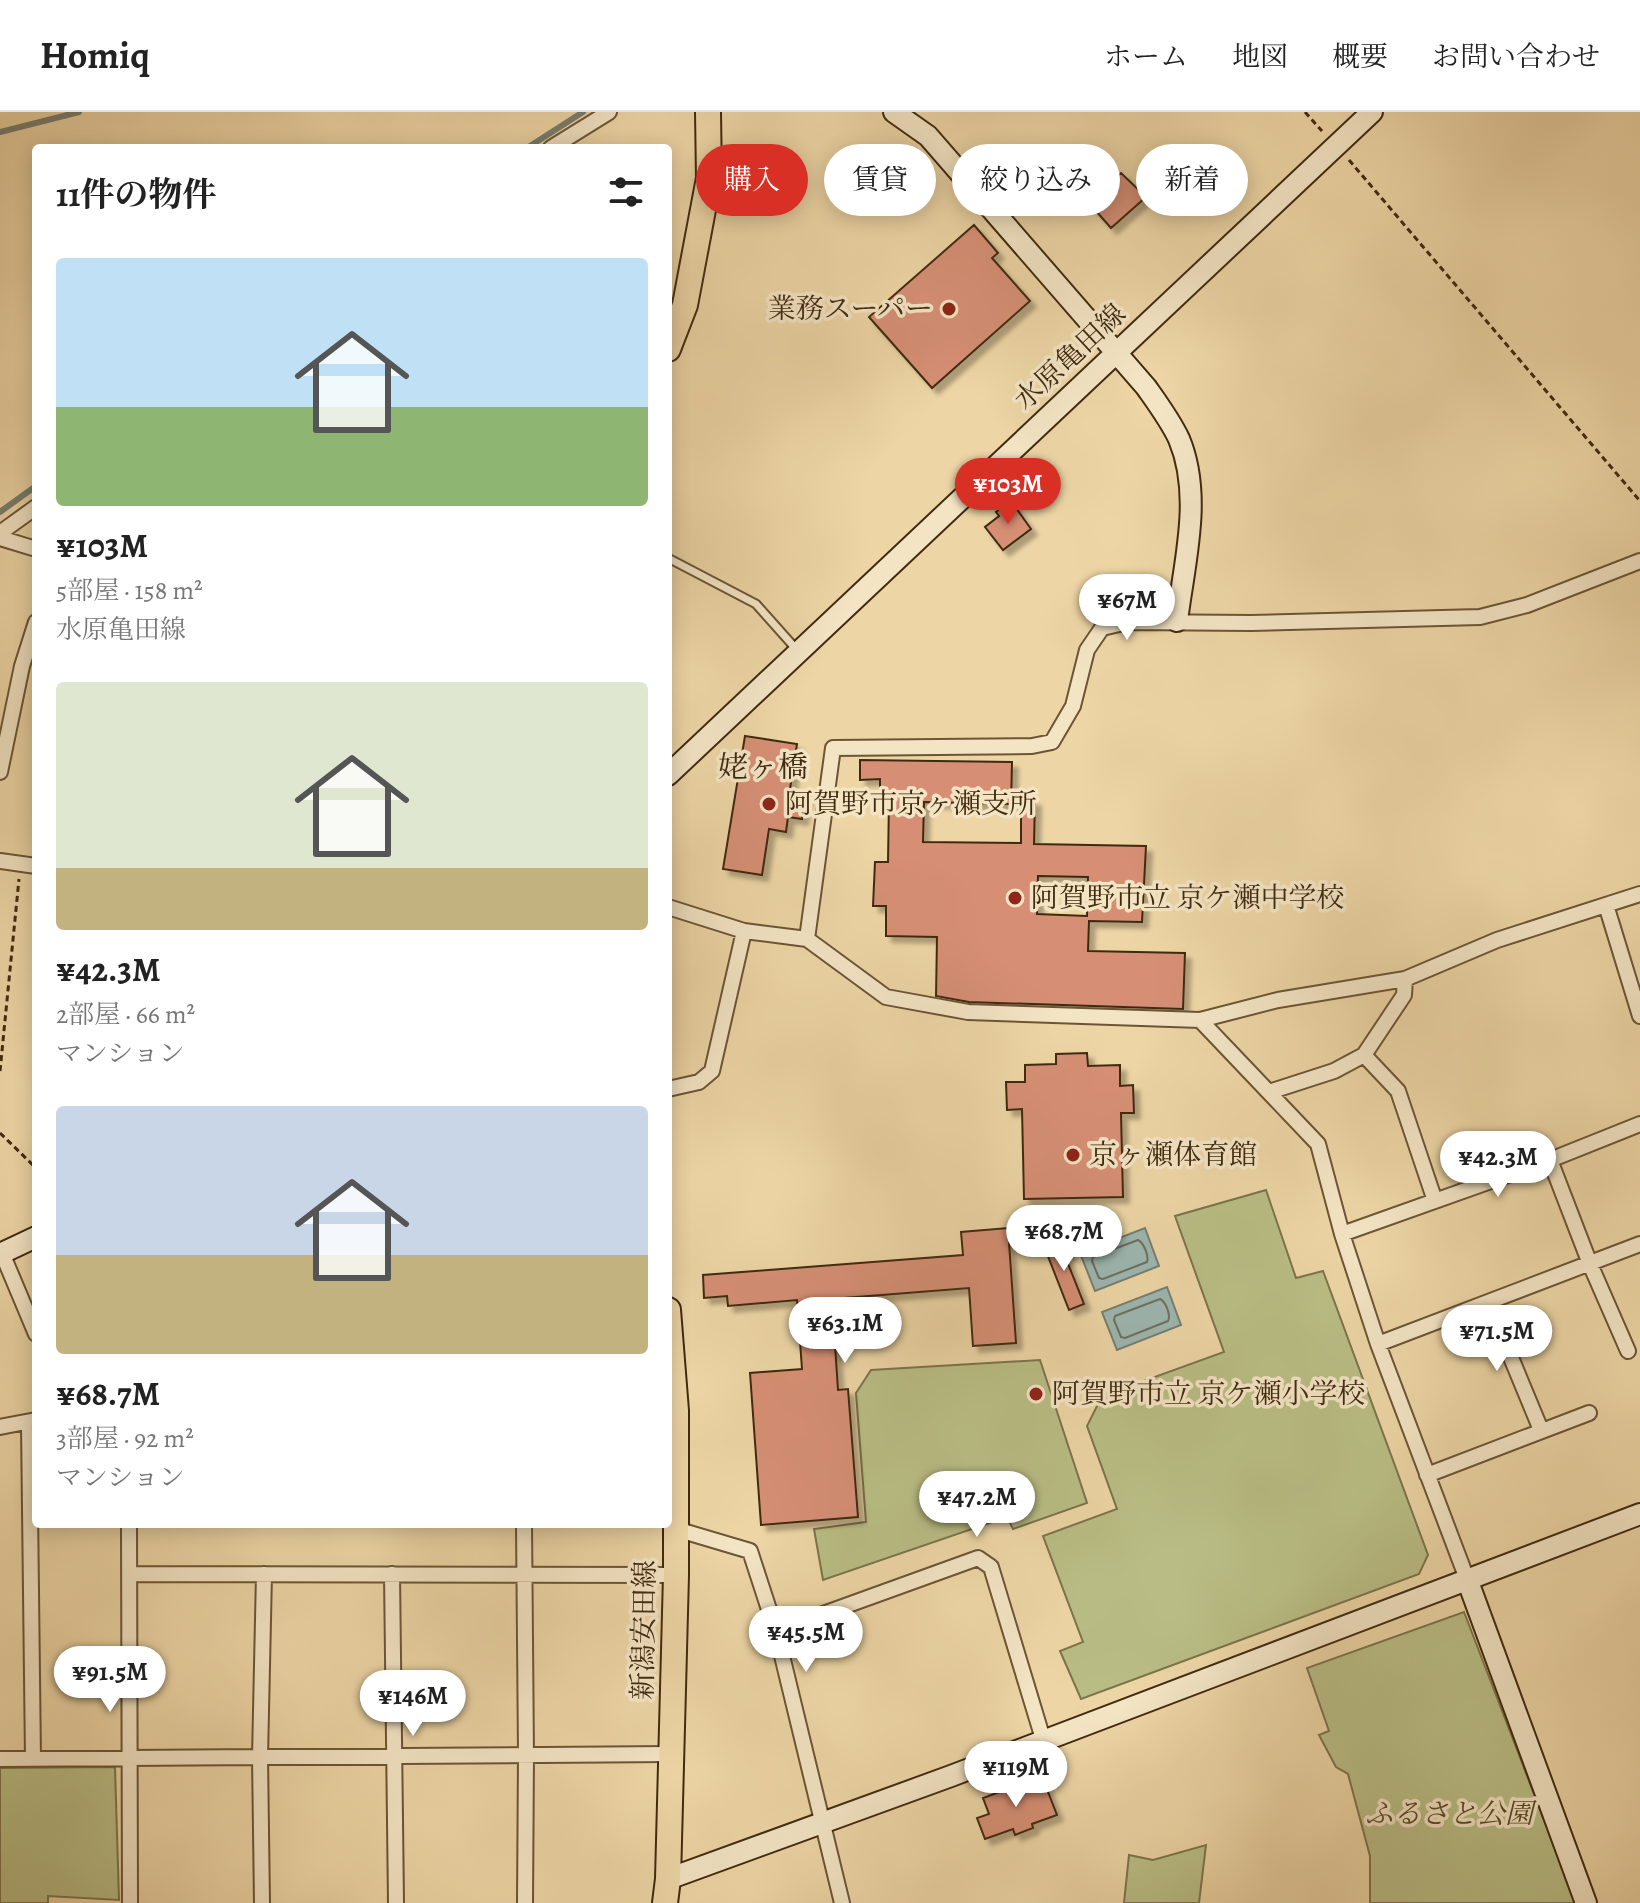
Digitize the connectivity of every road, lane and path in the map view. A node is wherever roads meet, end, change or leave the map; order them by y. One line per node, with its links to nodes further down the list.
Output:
1 (609, 112): 6 (street)
2 (708, 112): 8 (main road)
3 (894, 112): 9 (street)
4 (1305, 112): 7 (path)
5 (1372, 112): 7 (street, 水原亀田線)
6 (557, 144)
7 (1336, 146): 9 (street, 水原亀田線); 10 (path)
8 (672, 339)
9 (1115, 354): 16 (street); 18 (street, 水原亀田線)
10 (1640, 501)
11 (32, 510): 12 (street)
12 (0, 536): 13 (street)
13 (32, 548)
14 (672, 560): 18 (lane)
15 (1640, 561): 16 (street)
16 (1177, 621): 28 (street)
17 (32, 635): 20 (street)
18 (798, 652): 19 (street, 水原亀田線)
19 (672, 771)
20 (0, 772)
21 (0, 861): 22 (street)
22 (20, 865): 23 (street); 33 (path)
23 (32, 866)
24 (1640, 894): 25 (street)
25 (1606, 905): 29 (street); 30 (street)
26 (672, 908): 27 (street)
27 (744, 931): 28 (street); 34 (street)
28 (807, 939): 31 (street)
29 (1405, 979): 31 (street); 32 (street)
30 (1640, 1016)
31 (1200, 1020): 35 (street)
32 (1364, 1055): 35 (street); 40 (street)
33 (0, 1071)
34 (672, 1088)
35 (1269, 1092): 41 (street)
36 (1640, 1124): 38 (street)
37 (0, 1133): 39 (path)
38 (1550, 1160): 40 (street); 45 (street)
39 (32, 1164)
40 (1435, 1201): 41 (street)
41 (1342, 1234): 48 (street)
42 (32, 1239): 44 (street)
43 (1640, 1244): 45 (street)
44 (1, 1253): 47 (street)
45 (1590, 1264): 46 (street); 49 (street)
46 (1488, 1302): 48 (street); 54 (street)
47 (32, 1325)
48 (1378, 1344): 55 (street)
49 (1628, 1351)
50 (672, 1360): 60 (main road, 新潟安田線)
51 (1589, 1413): 54 (street)
52 (32, 1422): 53 (street)
53 (0, 1427)
54 (1541, 1430): 55 (street)
55 (1427, 1475): 66 (street)
56 (1640, 1514): 66 (street)
57 (33, 1528): 75 (street)
58 (129, 1528): 61 (street)
59 (524, 1528): 64 (street)
60 (676, 1529): 65 (main road, 新潟安田線); 67 (street)
61 (129, 1574): 62 (street); 73 (street)
62 (264, 1574): 63 (street); 72 (street)
63 (392, 1574): 64 (street); 71 (street)
64 (523, 1574): 65 (street); 70 (street)
65 (676, 1575): 69 (main road, 新潟安田線)
66 (1467, 1579): 68 (street); 83 (street)
67 (776, 1631): 68 (street); 76 (street)
68 (1043, 1739): 76 (street)
69 (671, 1754): 70 (street); 77 (main road, 新潟安田線)
70 (526, 1755): 71 (street); 81 (street)
71 (395, 1756): 72 (street); 80 (street)
72 (260, 1757): 73 (street); 79 (street)
73 (129, 1758): 75 (street); 78 (street)
74 (0, 1759): 75 (street)
75 (33, 1759)
76 (822, 1824): 77 (street); 82 (street)
77 (666, 1891)
78 (130, 1903)
79 (262, 1903)
80 (396, 1903)
81 (525, 1903)
82 (842, 1903)
83 (1586, 1903)

